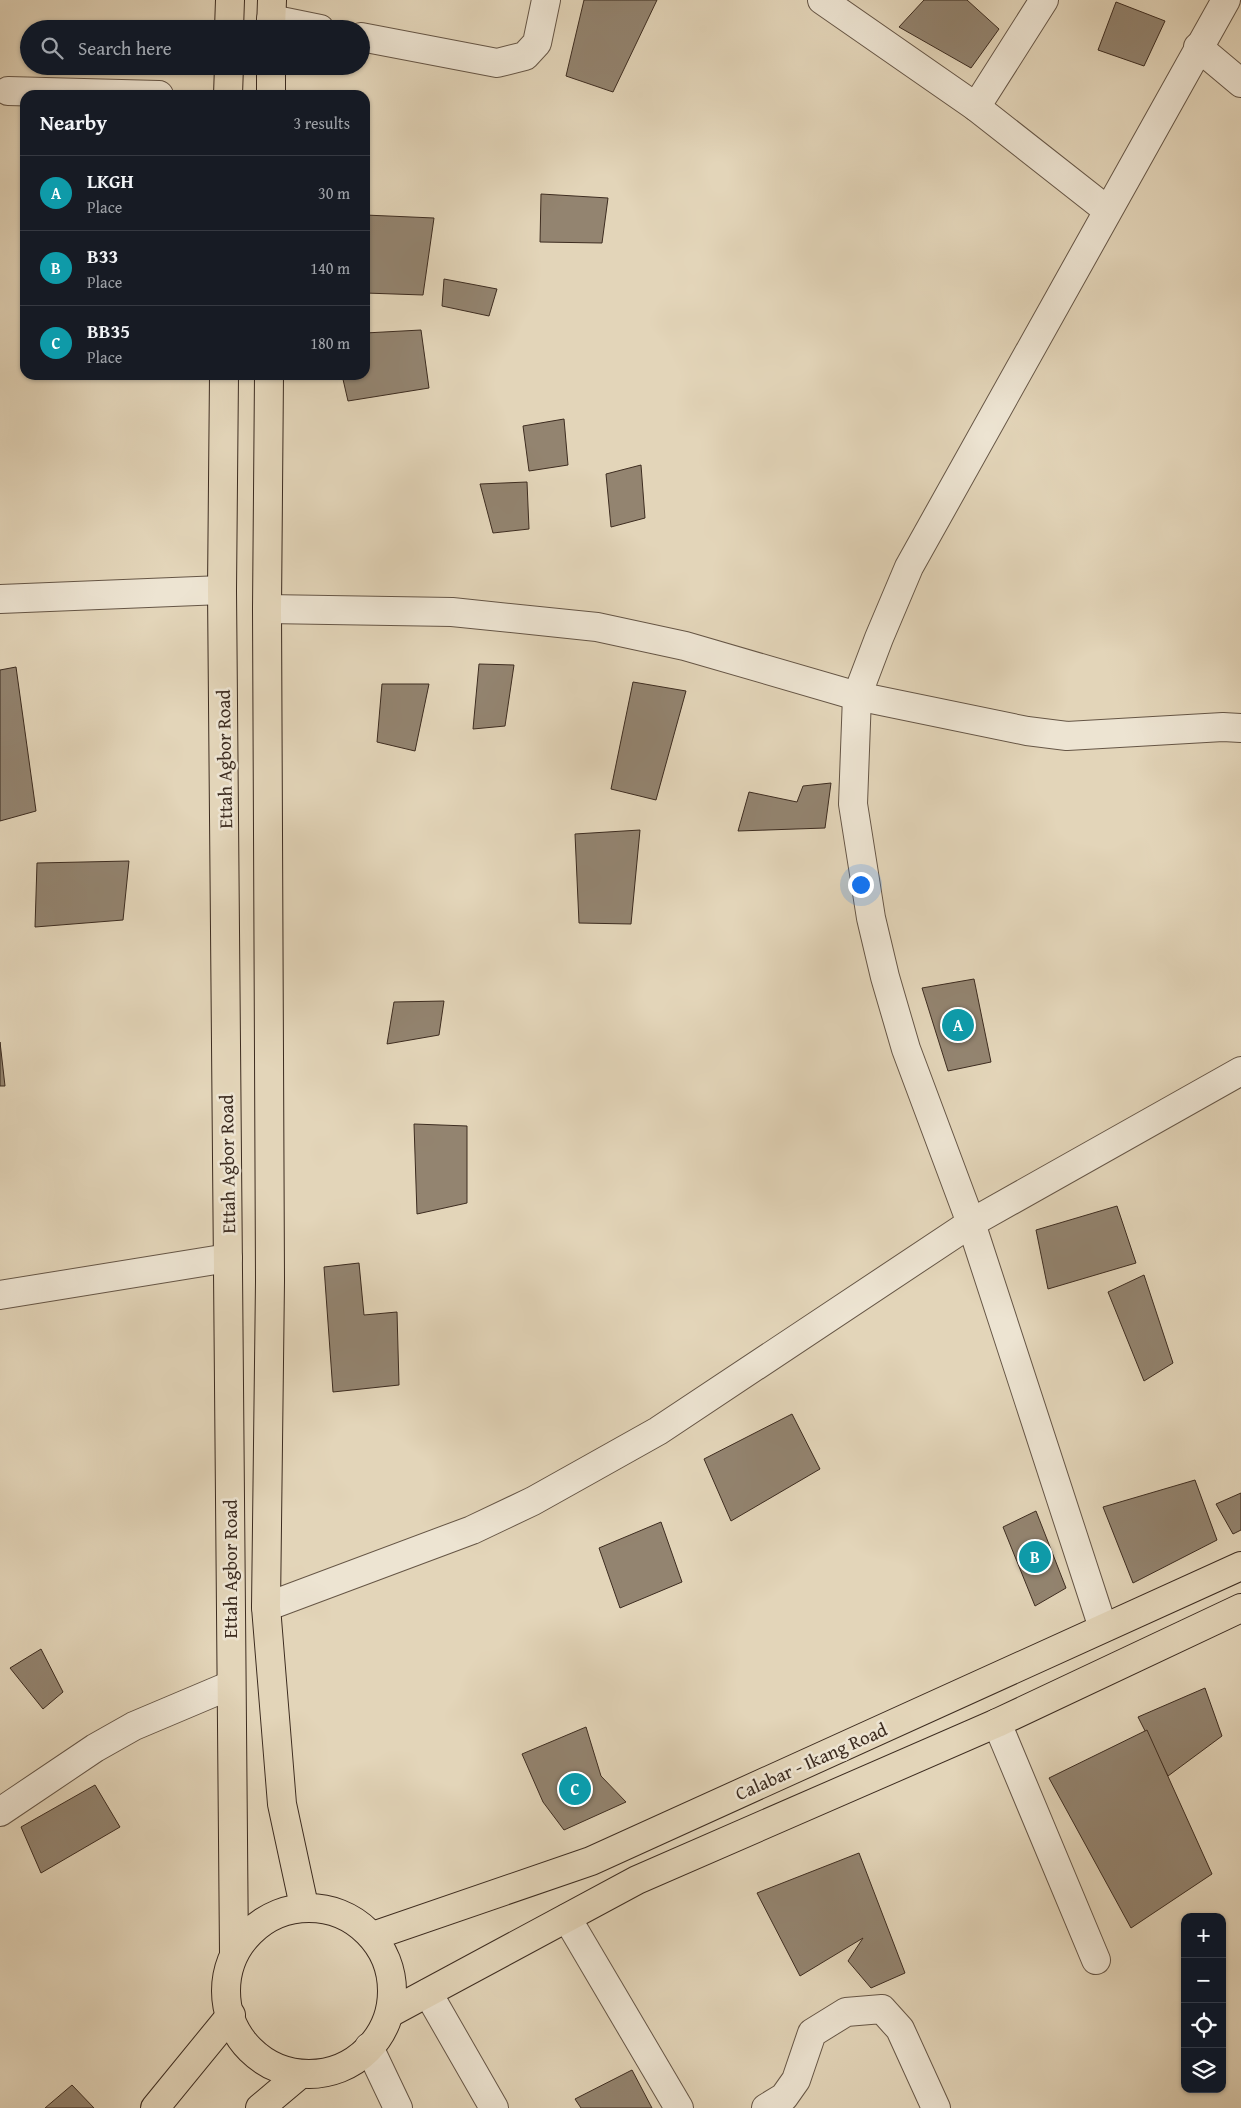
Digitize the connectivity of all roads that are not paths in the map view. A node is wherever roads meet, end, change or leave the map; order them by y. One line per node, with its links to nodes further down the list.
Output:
1 (230, 0): 7 (main road)
2 (546, 0): 9 (street)
3 (822, 0): 18 (street)
4 (1044, 0): 18 (street)
5 (1226, 0): 10 (street)
6 (271, 16): 8 (street)
7 (229, 20)
8 (286, 20)
9 (370, 39)
10 (1198, 47): 13 (street); 19 (street)
11 (229, 75): 14 (main road)
12 (271, 75): 15 (main road)
13 (1241, 83)
14 (228, 90)
15 (271, 90)
16 (8, 91): 17 (street)
17 (20, 91)
18 (976, 107): 19 (street)
19 (1107, 210): 25 (street)
20 (224, 380): 22 (main road, Ettah Agbor Road)
21 (269, 380): 24 (main road, Ettah Agbor Road)
22 (222, 590): 23 (street); 29 (main road, Ettah Agbor Road)
23 (0, 600)
24 (267, 608): 25 (street); 32 (main road, Ettah Agbor Road)
25 (857, 696): 26 (street); 28 (street)
26 (1241, 728)
27 (1241, 1071): 28 (street)
28 (971, 1223): 32 (street); 34 (street)
29 (228, 1258): 30 (street); 35 (main road, Ettah Agbor Road)
30 (0, 1295)
31 (1241, 1566): 34 (main road, Calabar - Ikang Road)
32 (266, 1607): 38 (main road, Ettah Agbor Road)
33 (1241, 1608): 36 (main road, Calabar - Ikang Road)
34 (1103, 1628): 40 (main road, Calabar - Ikang Road)
35 (231, 1685): 37 (street); 41 (main road, Ettah Agbor Road)
36 (997, 1723): 39 (main road, Calabar - Ikang Road); 42 (street)
37 (0, 1812)
38 (304, 1906): 40 (main road); 41 (main road)
39 (567, 1918): 43 (main road, Calabar - Ikang Road); 52 (street)
40 (373, 1936): 44 (main road)
41 (234, 1953): 45 (main road)
42 (1096, 1960)
43 (428, 1992): 44 (main road, Calabar - Ikang Road); 51 (street)
44 (390, 2013): 46 (main road)
45 (231, 2015): 47 (main road); 48 (main road)
46 (369, 2047): 47 (main road); 50 (street)
47 (298, 2076): 49 (main road)
48 (155, 2108)
49 (260, 2108)
50 (398, 2108)
51 (494, 2108)
52 (679, 2108)
53 (766, 2108): 54 (street)
54 (936, 2108)

